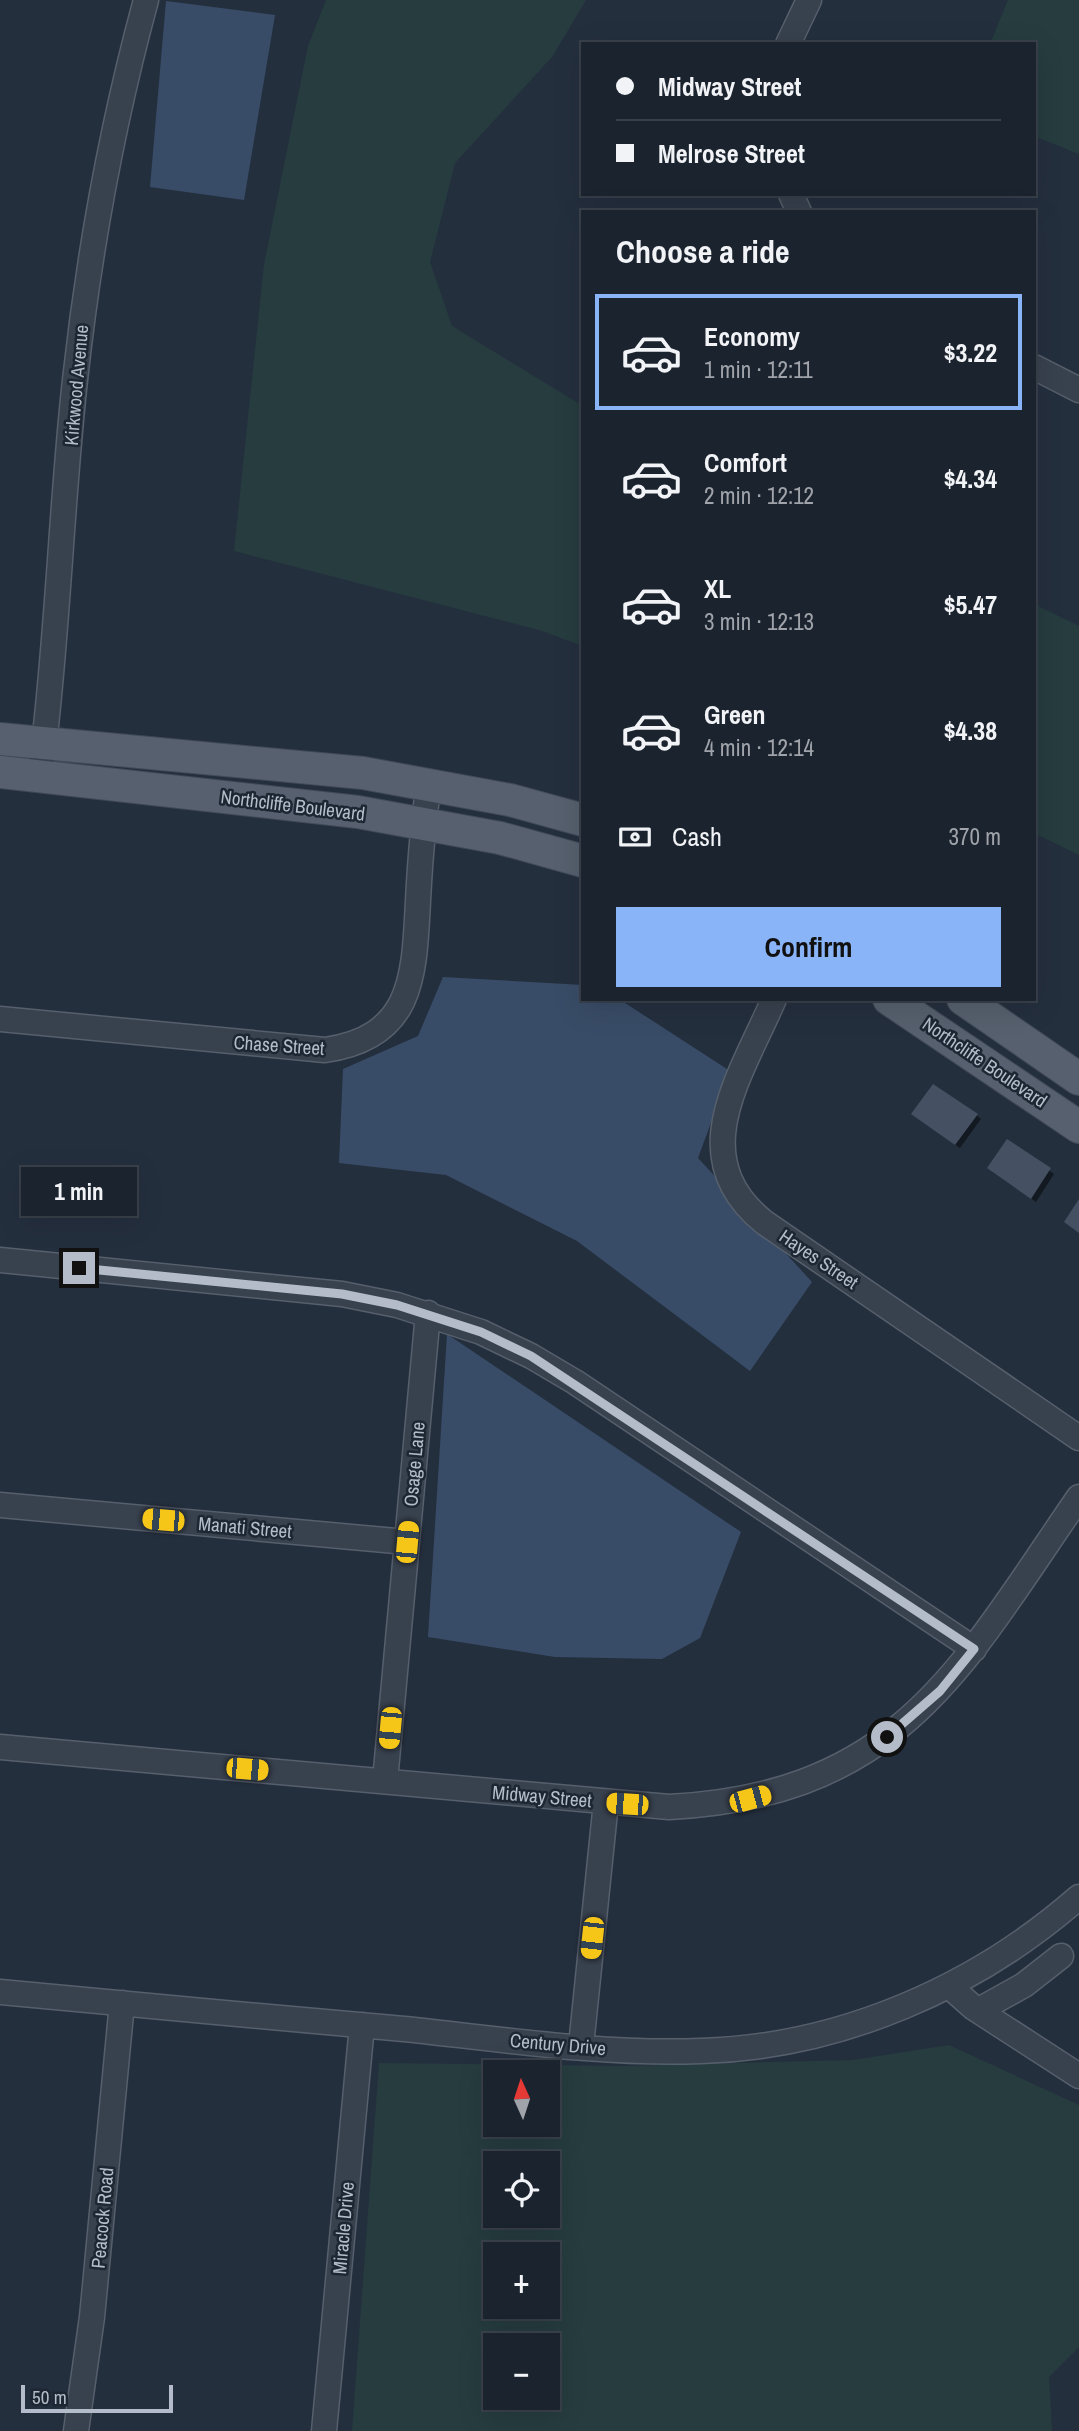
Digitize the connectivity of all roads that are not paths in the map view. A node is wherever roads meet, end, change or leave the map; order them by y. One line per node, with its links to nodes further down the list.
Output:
1 (146, 0): 7 (street, Kirkwood Avenue)
2 (809, 0): 3 (street)
3 (789, 42)
4 (1036, 368): 5 (street)
5 (1079, 390)
6 (0, 739): 7 (main road, Northcliffe Boulevard)
7 (44, 743): 9 (street, Kirkwood Avenue); 10 (main road, Northcliffe Boulevard)
8 (0, 772): 9 (main road, Northcliffe Boulevard)
9 (41, 775): 12 (main road, Northcliffe Boulevard)
10 (429, 783): 11 (main road, Northcliffe Boulevard); 12 (street, Chase Street)
11 (581, 819)
12 (422, 823): 13 (main road, Northcliffe Boulevard); 17 (street, Chase Street)
13 (581, 860)
14 (773, 1001): 22 (street, Hayes Street)
15 (892, 1001): 19 (main road, Northcliffe Boulevard)
16 (966, 1001): 18 (main road, Northcliffe Boulevard)
17 (0, 1019)
18 (1079, 1079)
19 (1079, 1127)
20 (0, 1261): 21 (street)
21 (428, 1313): 25 (street, Osage Lane); 26 (street)
22 (1079, 1438)
23 (1079, 1497): 26 (street, Midway Street)
24 (0, 1505): 25 (street, Manati Street)
25 (407, 1542): 28 (street, Osage Lane)
26 (974, 1649): 29 (street, Midway Street)
27 (0, 1747): 28 (street, Midway Street)
28 (385, 1781): 29 (street, Midway Street)
29 (606, 1802): 38 (street)
30 (1079, 1897): 31 (street, Century Drive)
31 (1035, 1933): 32 (street); 33 (street, Century Drive)
32 (1070, 1962): 36 (street)
33 (948, 1986): 36 (street); 38 (street, Century Drive)
34 (0, 1992): 35 (street, Century Drive)
35 (122, 2003): 37 (street, Century Drive); 40 (street, Peacock Road)
36 (979, 2010): 39 (street)
37 (362, 2025): 38 (street, Century Drive); 41 (street, Miracle Drive)
38 (581, 2046)
39 (1079, 2076)
40 (76, 2431)
41 (324, 2431)

